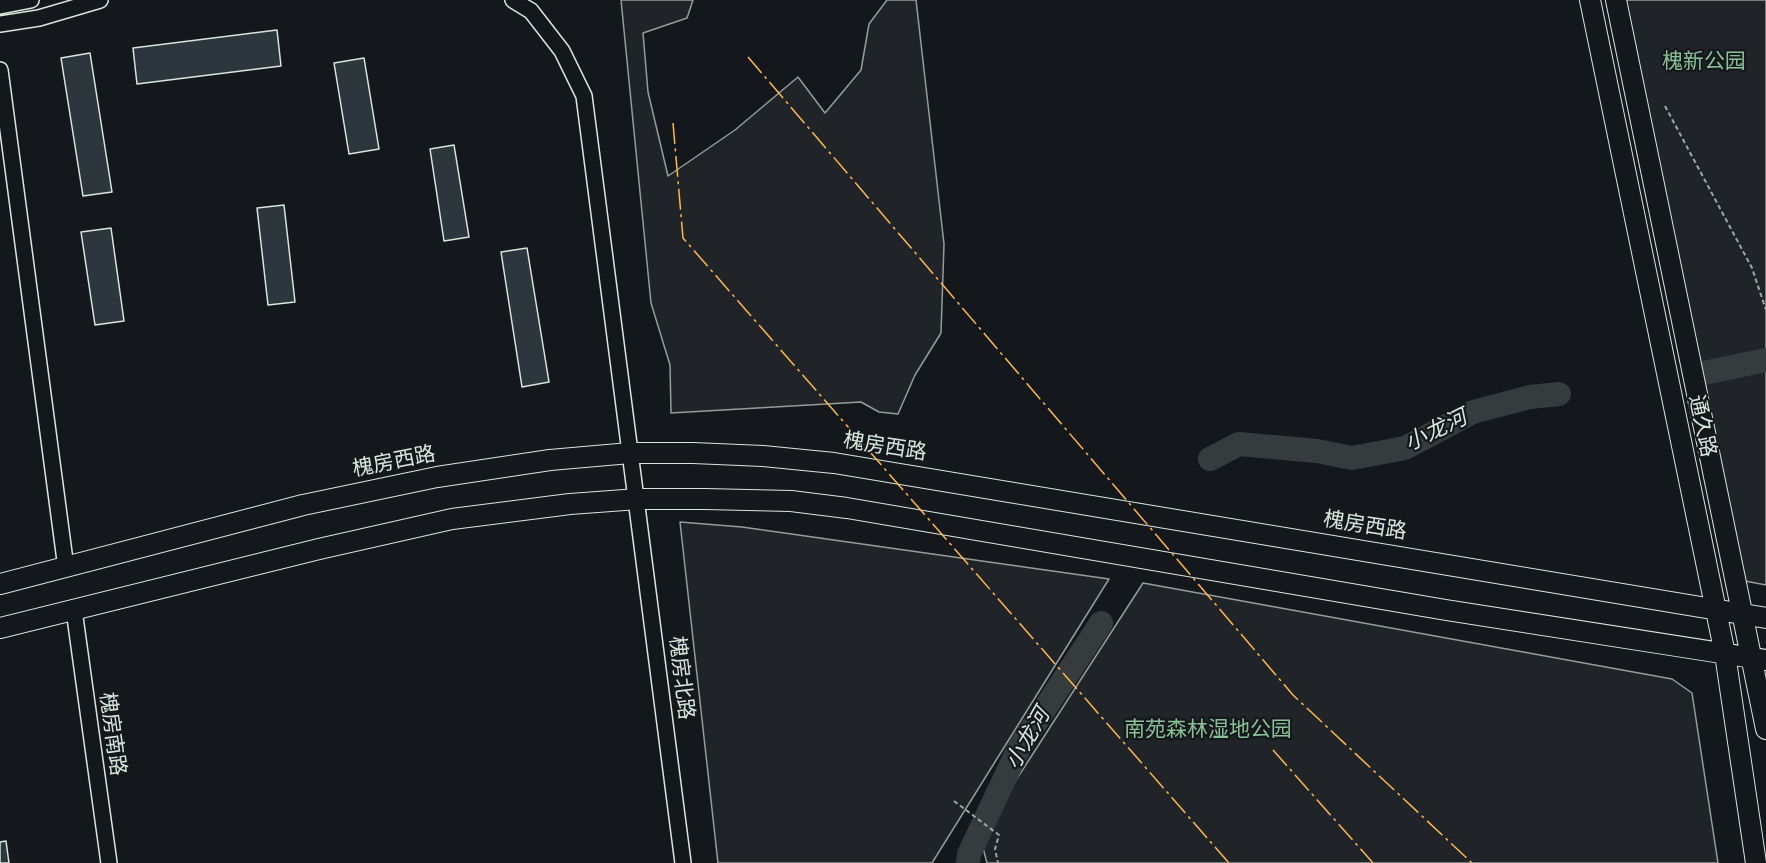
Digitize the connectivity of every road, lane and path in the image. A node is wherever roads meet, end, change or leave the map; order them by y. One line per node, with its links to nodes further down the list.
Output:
1 (31, 0): 6 (street)
2 (100, 0): 7 (street)
3 (513, 0): 11 (street, 槐房北路)
4 (1590, 0): 15 (main road, 通久路)
5 (1616, 0): 17 (main road, 通久路)
6 (0, 6)
7 (0, 24)
8 (0, 70): 13 (street)
9 (1665, 106): 10 (path)
10 (1766, 310)
11 (630, 453): 12 (street, 槐房北路); 13 (main road, 槐房西路); 15 (main road, 槐房西路)
12 (638, 499): 16 (main road); 20 (main road); 25 (street, 槐房北路)
13 (66, 568): 14 (main road, 槐房西路)
14 (0, 584)
15 (1716, 609): 17 (main road, 槐房西路); 20 (main road, 通久路)
16 (74, 610): 19 (main road); 24 (street, 槐房南路)
17 (1744, 614): 18 (main road, 槐房西路); 21 (main road, 通久路)
18 (1766, 618)
19 (0, 628)
20 (1725, 654): 21 (main road); 27 (main road, 通久路)
21 (1760, 660): 22 (main road, 通久路)
22 (1766, 729)
23 (954, 801): 26 (path)
24 (109, 863)
25 (683, 863)
26 (998, 863)
27 (1756, 863)

